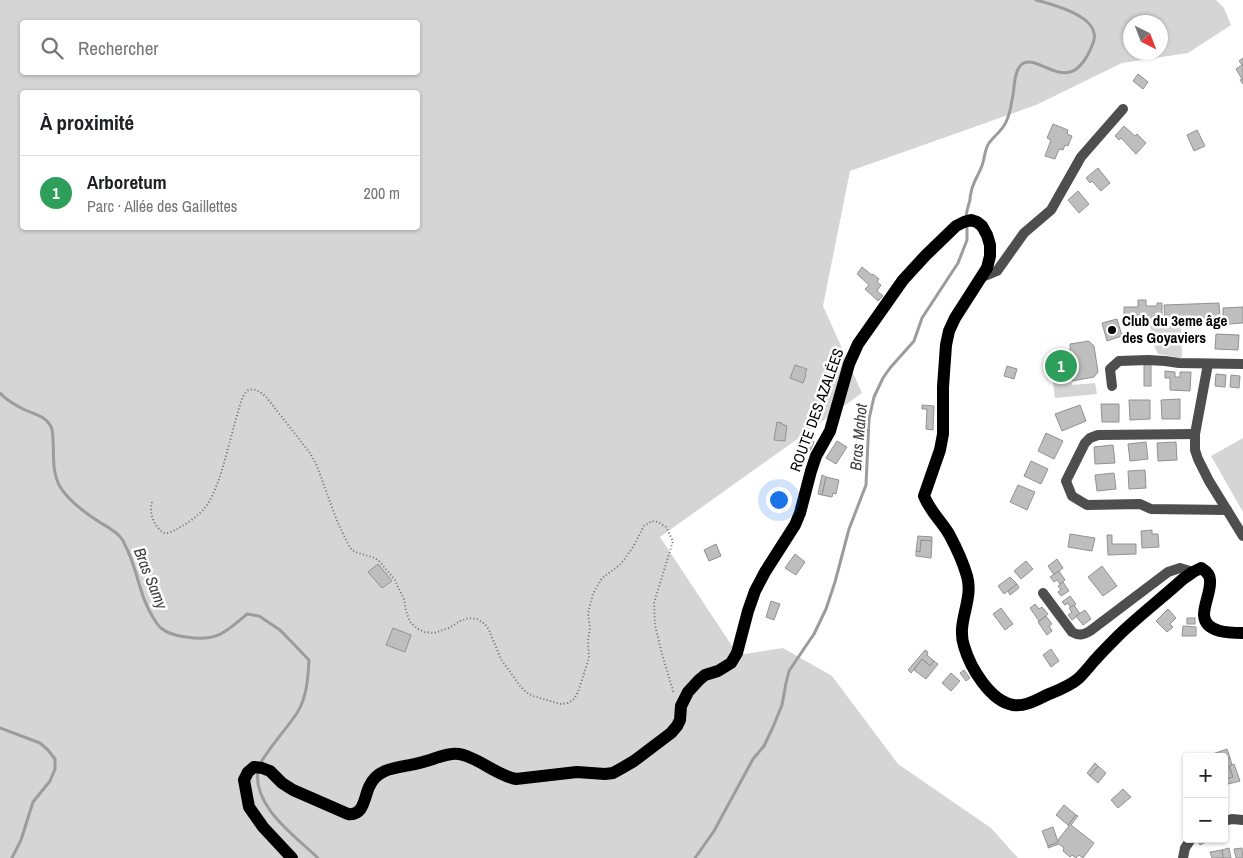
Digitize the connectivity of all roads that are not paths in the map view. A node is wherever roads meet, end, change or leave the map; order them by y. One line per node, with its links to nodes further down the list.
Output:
1 (1123, 109): 2 (street)
2 (980, 278): 9 (main road, ROUTE DES AZALÉES); 15 (main road, ROUTE DES AZALÉES)
3 (1208, 364): 4 (street); 5 (street); 6 (street)
4 (1243, 364)
5 (1112, 386)
6 (1195, 434): 7 (street); 7 (street)
7 (1227, 510): 8 (street)
8 (1243, 536)
9 (1193, 572): 10 (street); 11 (main road)
10 (1043, 593)
11 (1243, 632)
12 (1228, 820): 13 (street)
13 (1243, 820)
14 (1188, 843): 16 (street)
15 (292, 858)
16 (1183, 858)

